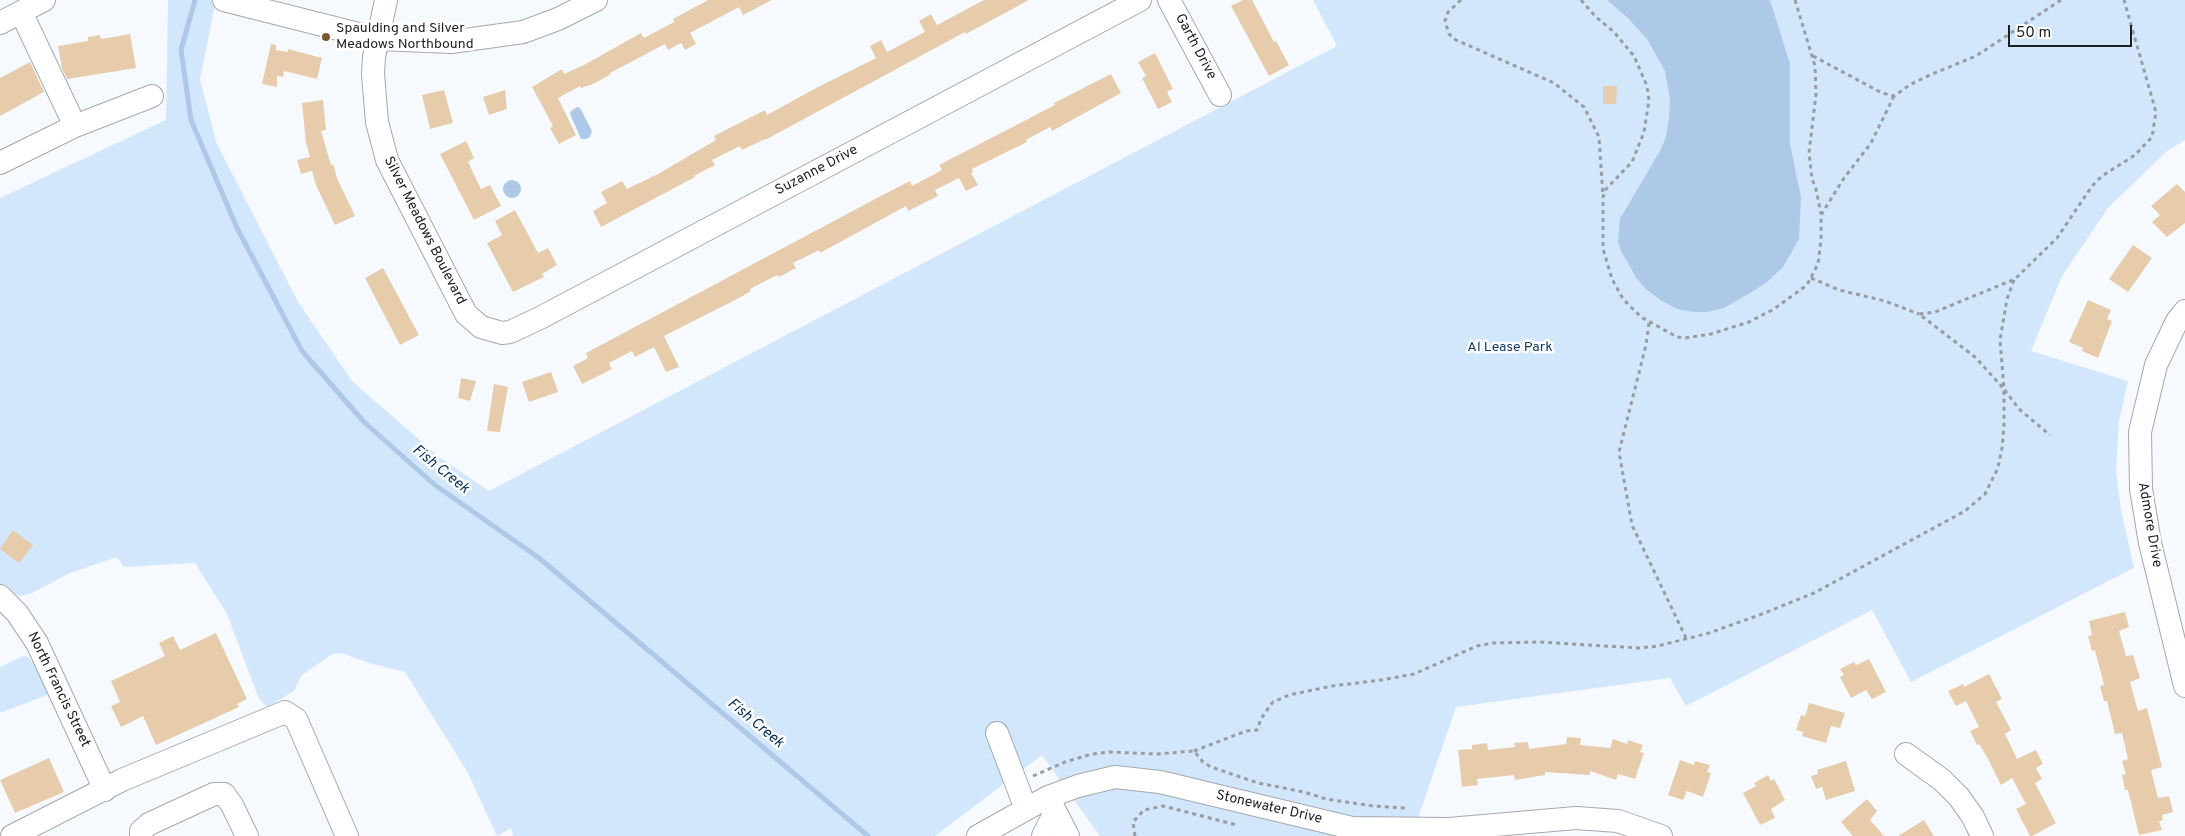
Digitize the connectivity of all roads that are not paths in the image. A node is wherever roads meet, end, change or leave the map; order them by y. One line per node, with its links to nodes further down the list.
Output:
1 (44, 0): 7 (street)
2 (386, 0): 9 (street, Silver Meadows Boulevard)
3 (596, 0): 9 (street)
4 (1140, 0): 15 (street, Suzanne Drive)
5 (1169, 0): 10 (street, Garth Drive)
6 (228, 1): 9 (street)
7 (21, 12): 8 (street); 12 (street)
8 (0, 23)
9 (378, 39): 15 (street, Silver Meadows Boulevard)
10 (1220, 95)
11 (152, 96): 12 (street)
12 (75, 126): 13 (street)
13 (0, 163)
14 (2185, 310): 17 (street, Admore Drive)
15 (491, 331)
16 (0, 596): 20 (street, North Francis Street)
17 (2185, 686)
18 (997, 733): 22 (street)
19 (1906, 754): 31 (street)
20 (105, 790): 23 (street); 26 (street)
21 (1052, 804): 22 (street, Stonewater Drive); 28 (street); 29 (street); 30 (street, Stonewater Drive)
22 (1026, 809): 27 (street, Stonewater Drive)
23 (12, 836)
24 (142, 836): 25 (street)
25 (247, 836)
26 (347, 836)
27 (978, 836)
28 (1043, 836)
29 (1068, 836)
30 (1660, 836)
31 (1982, 836)

